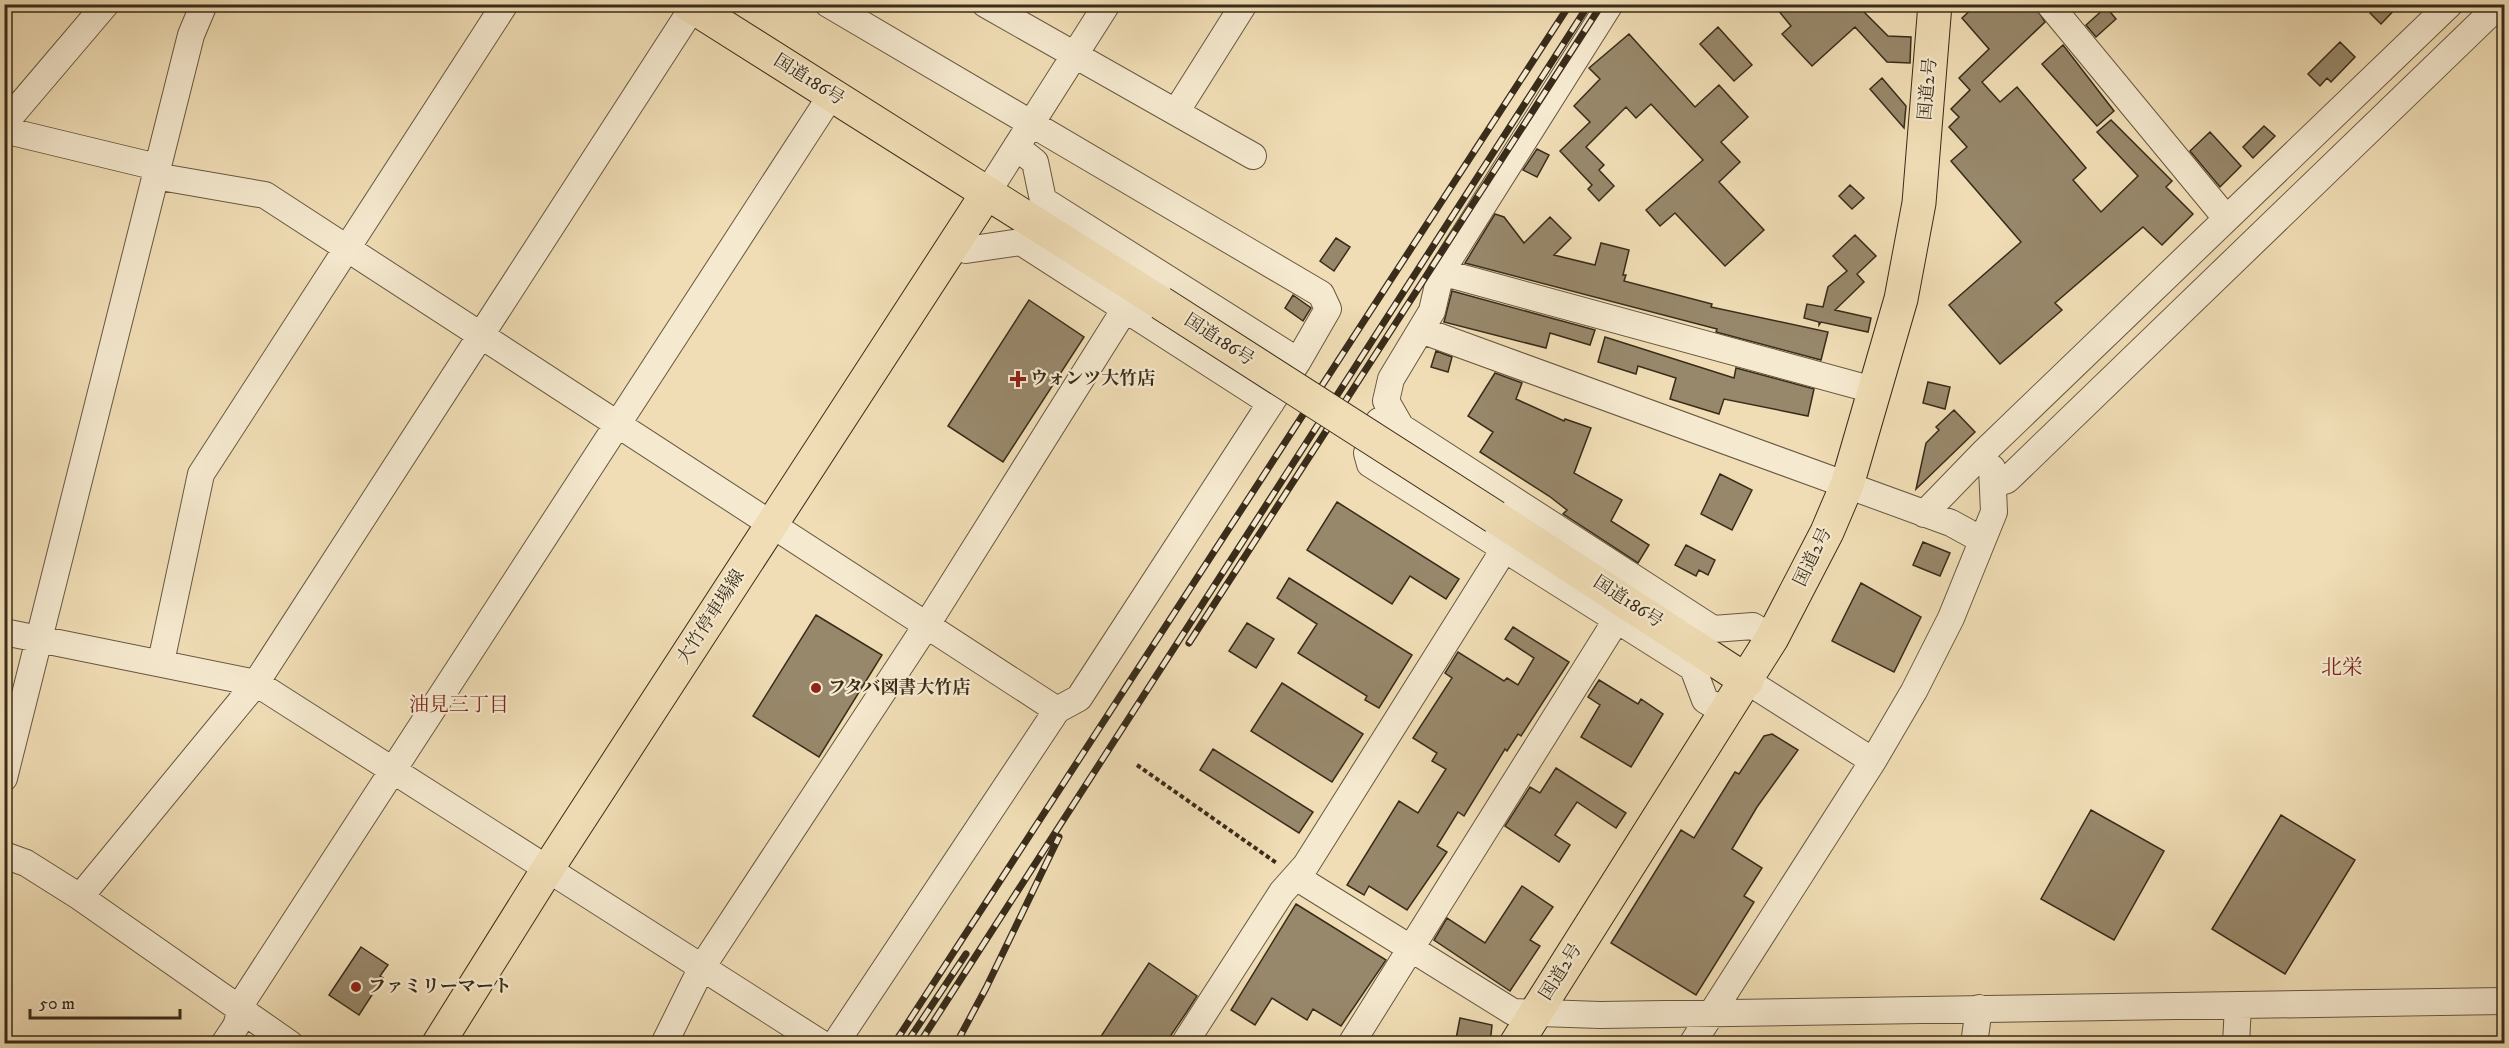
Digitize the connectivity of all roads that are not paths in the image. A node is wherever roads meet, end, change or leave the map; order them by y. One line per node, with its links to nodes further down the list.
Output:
1 (106, 4): 17 (street)
2 (204, 4): 21 (street)
3 (505, 4): 25 (street)
4 (828, 4): 18 (street)
5 (985, 4): 14 (street)
6 (1107, 4): 14 (street)
7 (1244, 4): 16 (street)
8 (1610, 4): 26 (street)
9 (1935, 4): 32 (highway, 国道2号)
10 (2049, 4): 23 (street)
11 (2450, 4): 23 (street)
12 (2500, 4): 37 (street)
13 (692, 6): 15 (highway, 国道186号); 30 (street)
14 (1074, 56): 16 (street); 18 (street)
15 (832, 94): 22 (highway, 国道186号); 35 (street)
16 (1176, 112): 20 (street)
17 (4, 123): 21 (street)
18 (1031, 124): 19 (street); 31 (street)
19 (1016, 147): 22 (street); 27 (street)
20 (1253, 156)
21 (156, 171): 25 (street); 46 (street)
22 (987, 193): 24 (main road, 大竹停車場線); 27 (highway, 国道186号)
23 (2226, 218): 36 (street)
24 (954, 244): 28 (street); 40 (main road, 大竹停車場線)
25 (347, 250): 30 (street); 48 (street)
26 (1441, 272): 29 (street); 32 (street)
27 (1167, 307): 28 (street); 31 (street); 34 (street); 49 (highway, 国道186号, bridge)
28 (1125, 309): 44 (street)
29 (1421, 330): 33 (street); 38 (street)
30 (482, 337): 35 (street); 50 (street)
31 (1298, 361): 34 (street)
32 (1877, 391): 38 (highway, 国道2号)
33 (1386, 401): 42 (street); 47 (street)
34 (1271, 403): 51 (street)
35 (617, 425): 40 (street); 54 (street)
36 (1985, 451): 37 (street); 39 (street)
37 (1995, 484): 41 (street)
38 (1847, 485): 39 (street); 47 (highway, 国道2号)
39 (1924, 514): 41 (street)
40 (771, 525): 44 (street); 57 (main road, 大竹停車場線)
41 (1982, 540): 53 (street)
42 (1505, 548): 43 (street); 58 (street)
43 (1617, 619): 52 (street); 60 (street)
44 (926, 626): 51 (street); 61 (street)
45 (4, 632): 46 (street)
46 (39, 637): 48 (street); 55 (street)
47 (1772, 638): 49 (highway, 国道2号)
48 (161, 662): 50 (street)
49 (1747, 681): 52 (highway, 国道2号); 53 (street)
50 (256, 683): 54 (street); 59 (street)
51 (1057, 710): 73 (street)
52 (1725, 712): 66 (highway, 国道2号)
53 (1873, 760): 67 (street)
54 (393, 769): 57 (street); 65 (street)
55 (4, 778)
56 (4, 855): 59 (street)
57 (547, 870): 61 (street); 70 (main road, 大竹停車場線)
58 (1296, 876): 60 (street); 74 (street)
59 (80, 897): 65 (street)
60 (1410, 948): 66 (street); 75 (street)
61 (702, 967): 71 (street); 72 (street)
62 (2505, 1001): 63 (street)
63 (2238, 1005): 64 (street); 79 (street)
64 (1979, 1008): 67 (street); 78 (street)
65 (242, 1011): 68 (street); 69 (street)
66 (1535, 1013): 67 (street); 76 (highway, 国道2号)
67 (1709, 1014): 77 (street)
68 (224, 1044)
69 (290, 1044)
70 (438, 1044)
71 (664, 1044)
72 (822, 1044)
73 (835, 1044)
74 (1184, 1044)
75 (1351, 1044)
76 (1516, 1044)
77 (1692, 1044)
78 (1974, 1044)
79 (2236, 1044)

